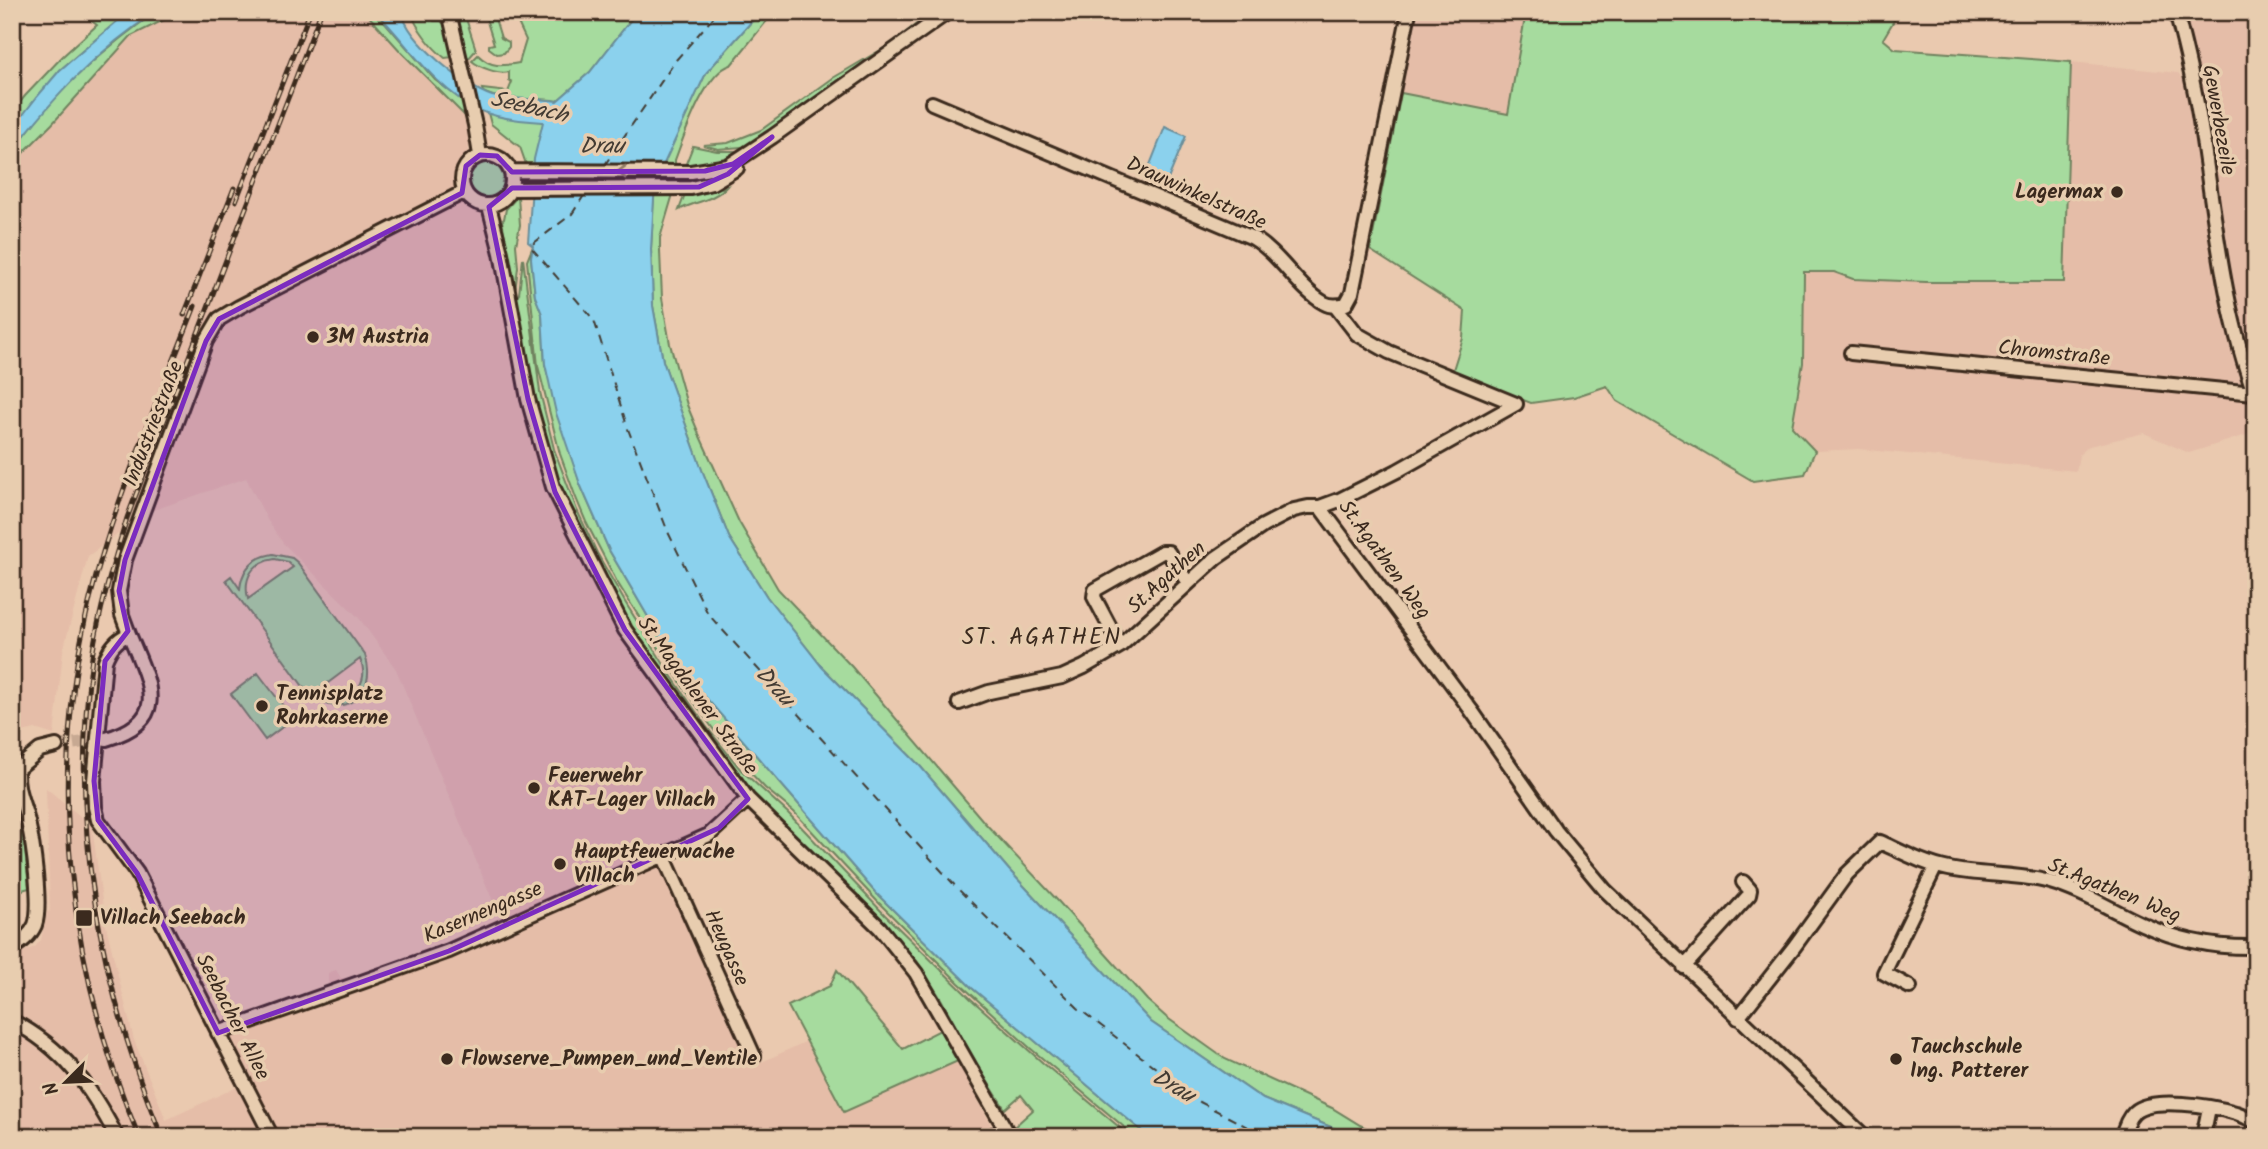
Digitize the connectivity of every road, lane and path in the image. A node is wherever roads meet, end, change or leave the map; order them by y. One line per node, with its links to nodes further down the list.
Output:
1 (449, 12): 7 (street)
2 (948, 12): 6 (street)
3 (1409, 12): 12 (street)
4 (2176, 12): 14 (street, Gewerbezeile)
5 (932, 103): 12 (street, Drauwinkelstraße)
6 (772, 137): 8 (street, one-way to 8); 9 (street)
7 (480, 155): 8 (street); 10 (street)
8 (514, 171): 9 (street)
9 (514, 188): 11 (street)
10 (464, 192): 11 (street); 17 (street, Industriestraße)
11 (489, 206): 23 (street, St.Magdalener Straße)
12 (1336, 307): 15 (street, St.Agathen Weg)
13 (1851, 353): 14 (street, Chromstraße)
14 (2255, 396)
15 (1320, 508): 16 (street, St.Agathen); 29 (street, St.Agathen Weg)
16 (1188, 583): 18 (street, St.Agathen); 18 (street)
17 (129, 634): 20 (street, Industriestraße); 33 (street, Seebacher Allee)
18 (1120, 646): 19 (street, St.Agathen)
19 (959, 703)
20 (106, 739)
21 (56, 746): 22 (street)
22 (15, 768): 28 (street)
23 (748, 799): 24 (street, Kasernengasse); 37 (street, St.Magdalener Straße)
24 (663, 855): 33 (street, Kasernengasse); 34 (street, Heugasse)
25 (1936, 866): 27 (street, St.Agathen Weg); 30 (street); 31 (street, St.Agathen Weg)
26 (1743, 882): 29 (street)
27 (2256, 947)
28 (12, 948)
29 (1684, 967): 31 (street, St.Agathen Weg)
30 (1910, 987)
31 (1738, 1018): 41 (street, St.Agathen Weg)
32 (12, 1021): 38 (street)
33 (218, 1033): 39 (street, Seebacher Allee)
34 (754, 1056)
35 (2209, 1108): 36 (street); 42 (street); 43 (street)
36 (2256, 1122)
37 (1007, 1133): 40 (street)
38 (117, 1137)
39 (272, 1137)
40 (990, 1137)
41 (1865, 1137)
42 (2122, 1137)
43 (2203, 1137)

